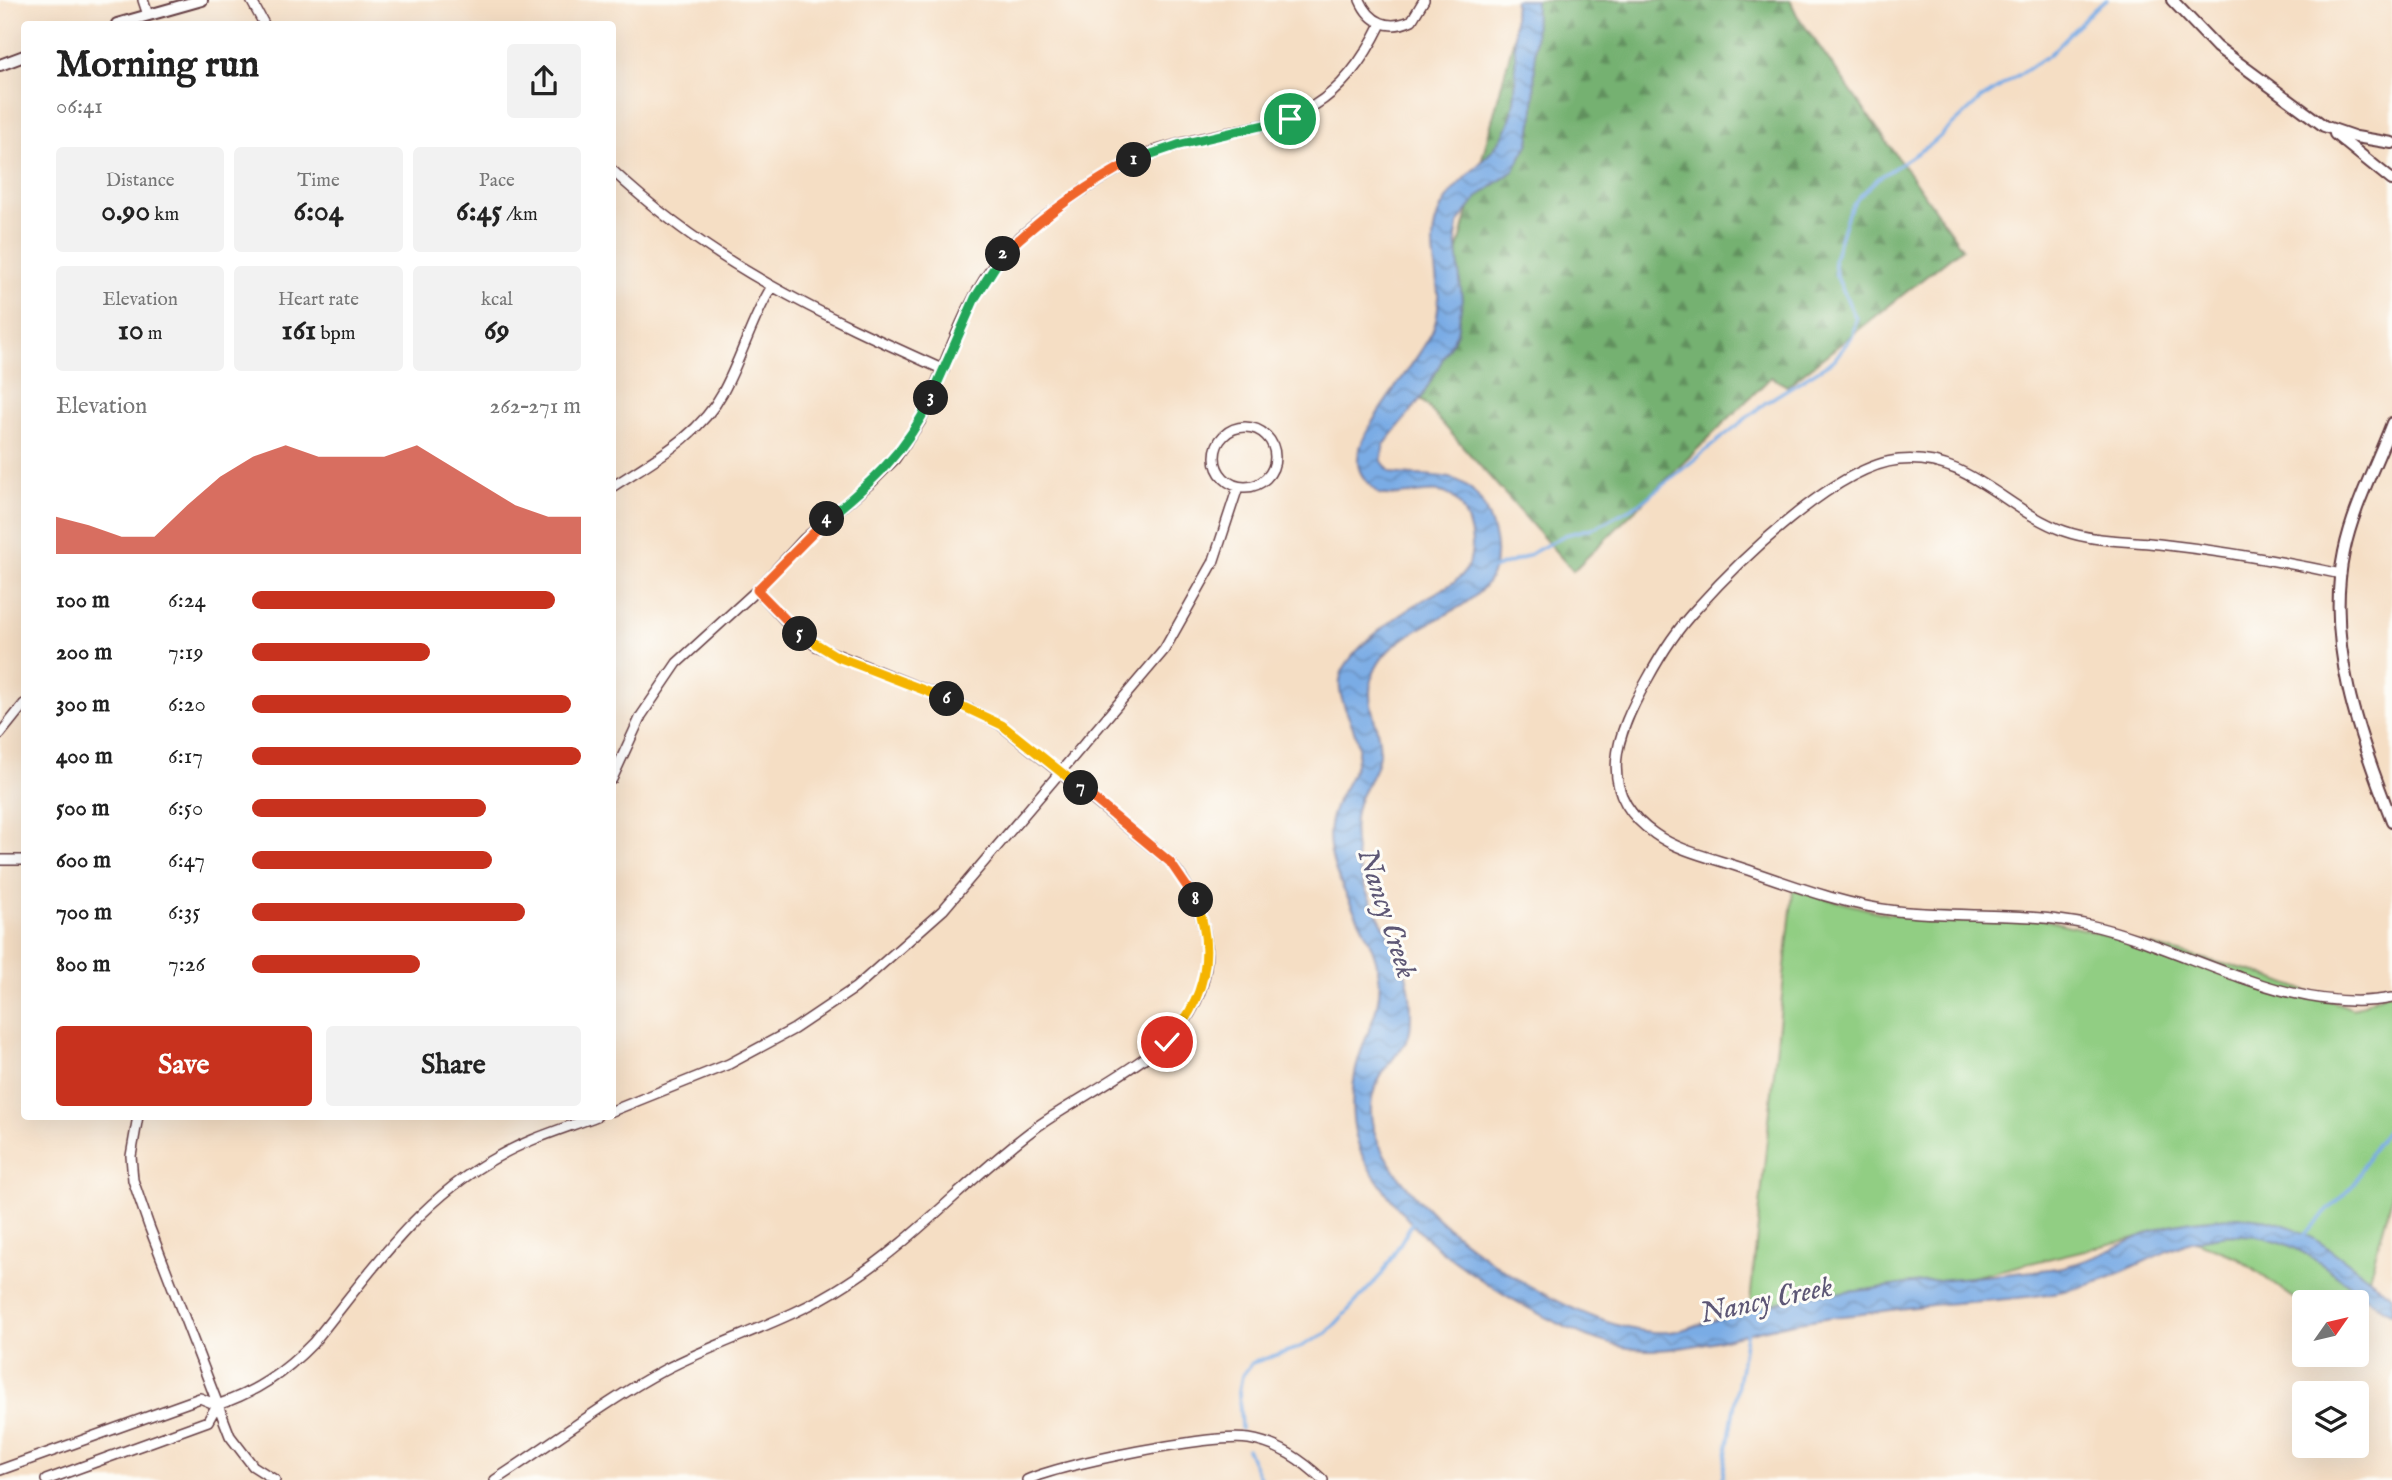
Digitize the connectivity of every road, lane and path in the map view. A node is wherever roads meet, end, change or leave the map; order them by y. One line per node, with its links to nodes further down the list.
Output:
1 (143, 0): 7 (street)
2 (202, 0): 7 (street)
3 (251, 0): 9 (street)
4 (1360, 0): 10 (street)
5 (1424, 0): 10 (street)
6 (2172, 0): 13 (street)
7 (148, 15): 8 (street)
8 (127, 21)
9 (262, 21)
10 (1381, 24): 18 (street)
11 (21, 57): 12 (street)
12 (0, 65)
13 (2324, 126): 14 (street); 16 (street)
14 (2392, 142)
15 (616, 173): 17 (street)
16 (2392, 180)
17 (771, 288): 18 (street); 20 (street)
18 (944, 370): 23 (street)
19 (2392, 422): 22 (street)
20 (616, 484)
21 (1238, 487): 21 (street); 27 (street)
22 (2341, 574): 28 (street); 31 (street)
23 (757, 590): 26 (street); 27 (street)
24 (21, 708): 25 (street)
25 (0, 734)
26 (616, 770)
27 (1063, 772): 32 (street); 39 (street)
28 (2392, 821)
29 (21, 860): 30 (street)
30 (2, 862)
31 (2392, 998)
32 (616, 1109)
33 (137, 1120): 35 (street)
34 (587, 1120): 35 (street)
35 (217, 1405): 36 (street); 37 (street); 38 (street)
36 (0, 1470)
37 (46, 1480)
38 (275, 1480)
39 (495, 1480)
40 (1027, 1480): 41 (street)
41 (1324, 1480)

